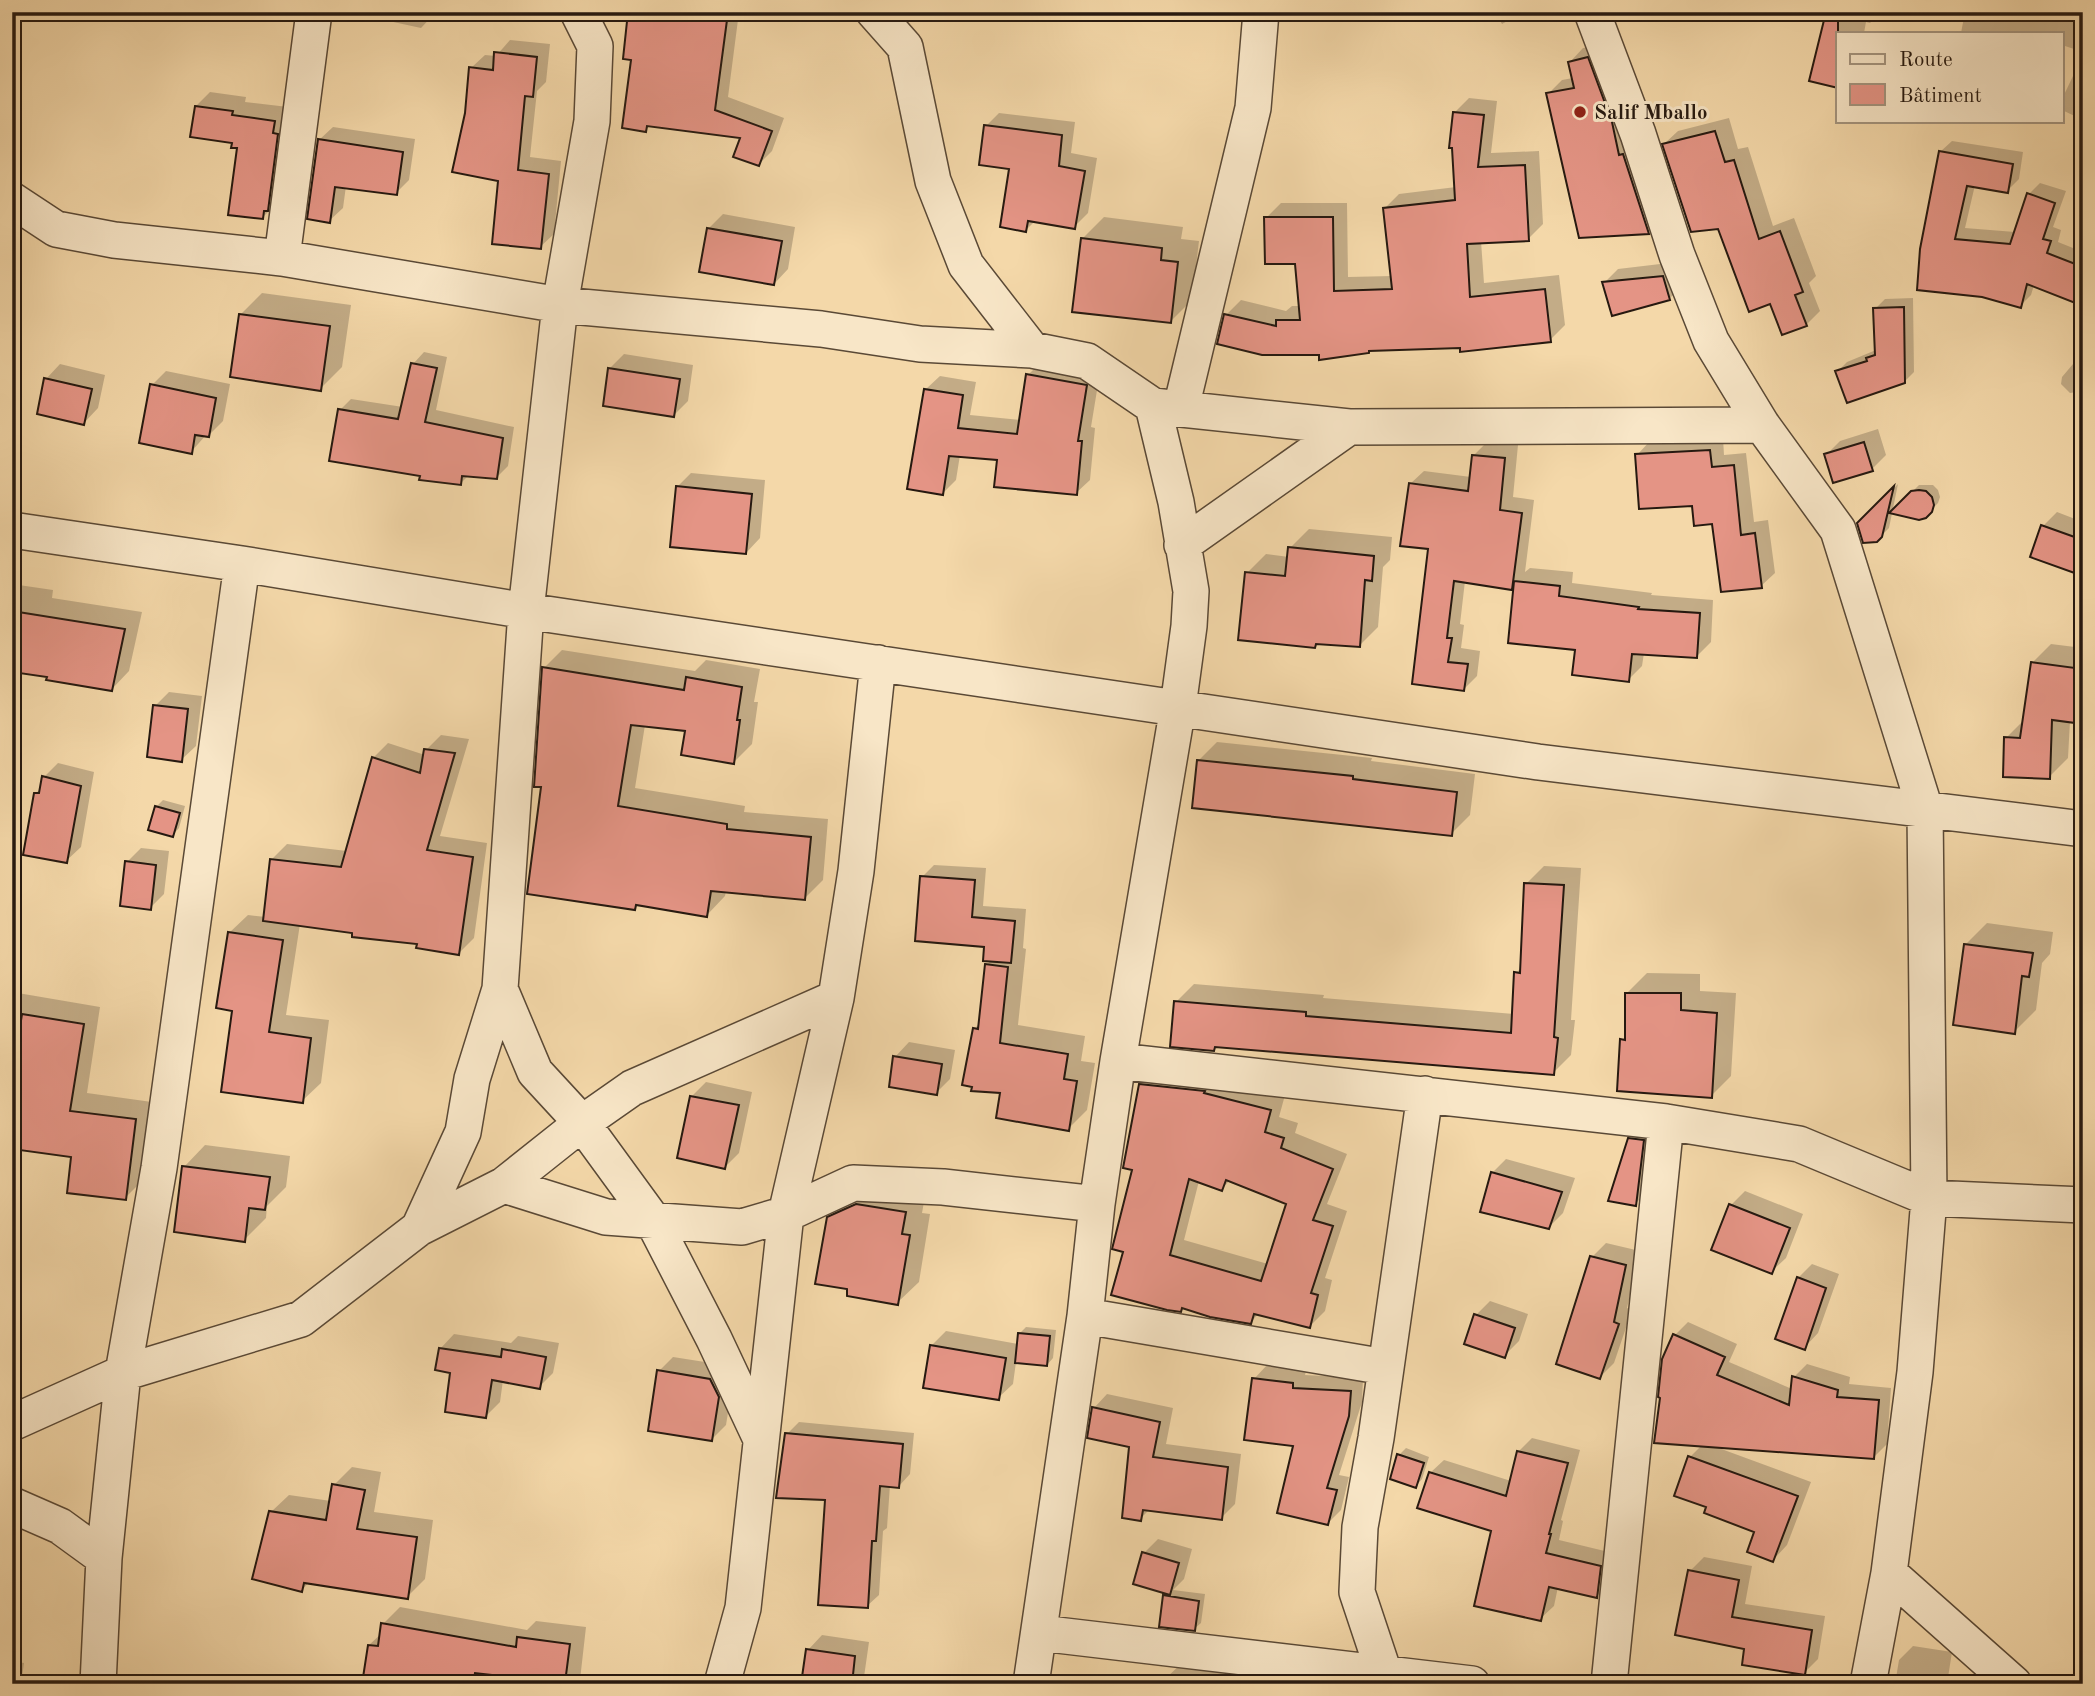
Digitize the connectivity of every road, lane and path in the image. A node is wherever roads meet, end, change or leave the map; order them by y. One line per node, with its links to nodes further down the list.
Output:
1 (314, 12): 7 (street)
2 (578, 12): 8 (street)
3 (874, 12): 9 (street)
4 (1261, 12): 10 (street)
5 (1592, 12): 11 (street)
6 (12, 200): 7 (street)
7 (282, 258): 8 (street)
8 (559, 305): 9 (street); 16 (street)
9 (1032, 350): 10 (street)
10 (1167, 407): 12 (street); 14 (street)
11 (1762, 425): 12 (street); 19 (street)
12 (1349, 427): 14 (street)
13 (12, 530): 15 (street)
14 (1182, 545): 18 (street)
15 (242, 565): 16 (street); 36 (street)
16 (526, 611): 17 (street); 21 (street)
17 (878, 663): 18 (street); 22 (street)
18 (1178, 707): 19 (street); 23 (street)
19 (1925, 810): 20 (street); 28 (street)
20 (2083, 829)
21 (500, 989): 26 (street); 33 (street)
22 (836, 998): 26 (street); 31 (street)
23 (1118, 1061): 24 (street); 29 (street)
24 (1425, 1094): 25 (street); 35 (street)
25 (1666, 1122): 28 (street); 48 (street)
26 (582, 1123): 27 (street); 32 (street)
27 (504, 1185): 32 (street); 33 (street)
28 (1929, 1198): 30 (street); 41 (street)
29 (1097, 1204): 31 (street); 34 (street)
30 (2083, 1205)
31 (786, 1214): 32 (street); 38 (street)
32 (652, 1219): 38 (street)
33 (419, 1228): 36 (street)
34 (1086, 1316): 35 (street); 42 (street)
35 (1385, 1367): 43 (street)
36 (123, 1373): 37 (street); 40 (street)
37 (12, 1423)
38 (760, 1437): 45 (street)
39 (12, 1505): 40 (street)
40 (104, 1558): 44 (street)
41 (1889, 1573): 49 (street); 50 (street)
42 (1040, 1633): 43 (street); 46 (street)
43 (1384, 1673): 47 (street)
44 (98, 1684)
45 (722, 1684)
46 (1031, 1684)
47 (1472, 1684)
48 (1609, 1684)
49 (1868, 1684)
50 (2014, 1684)

